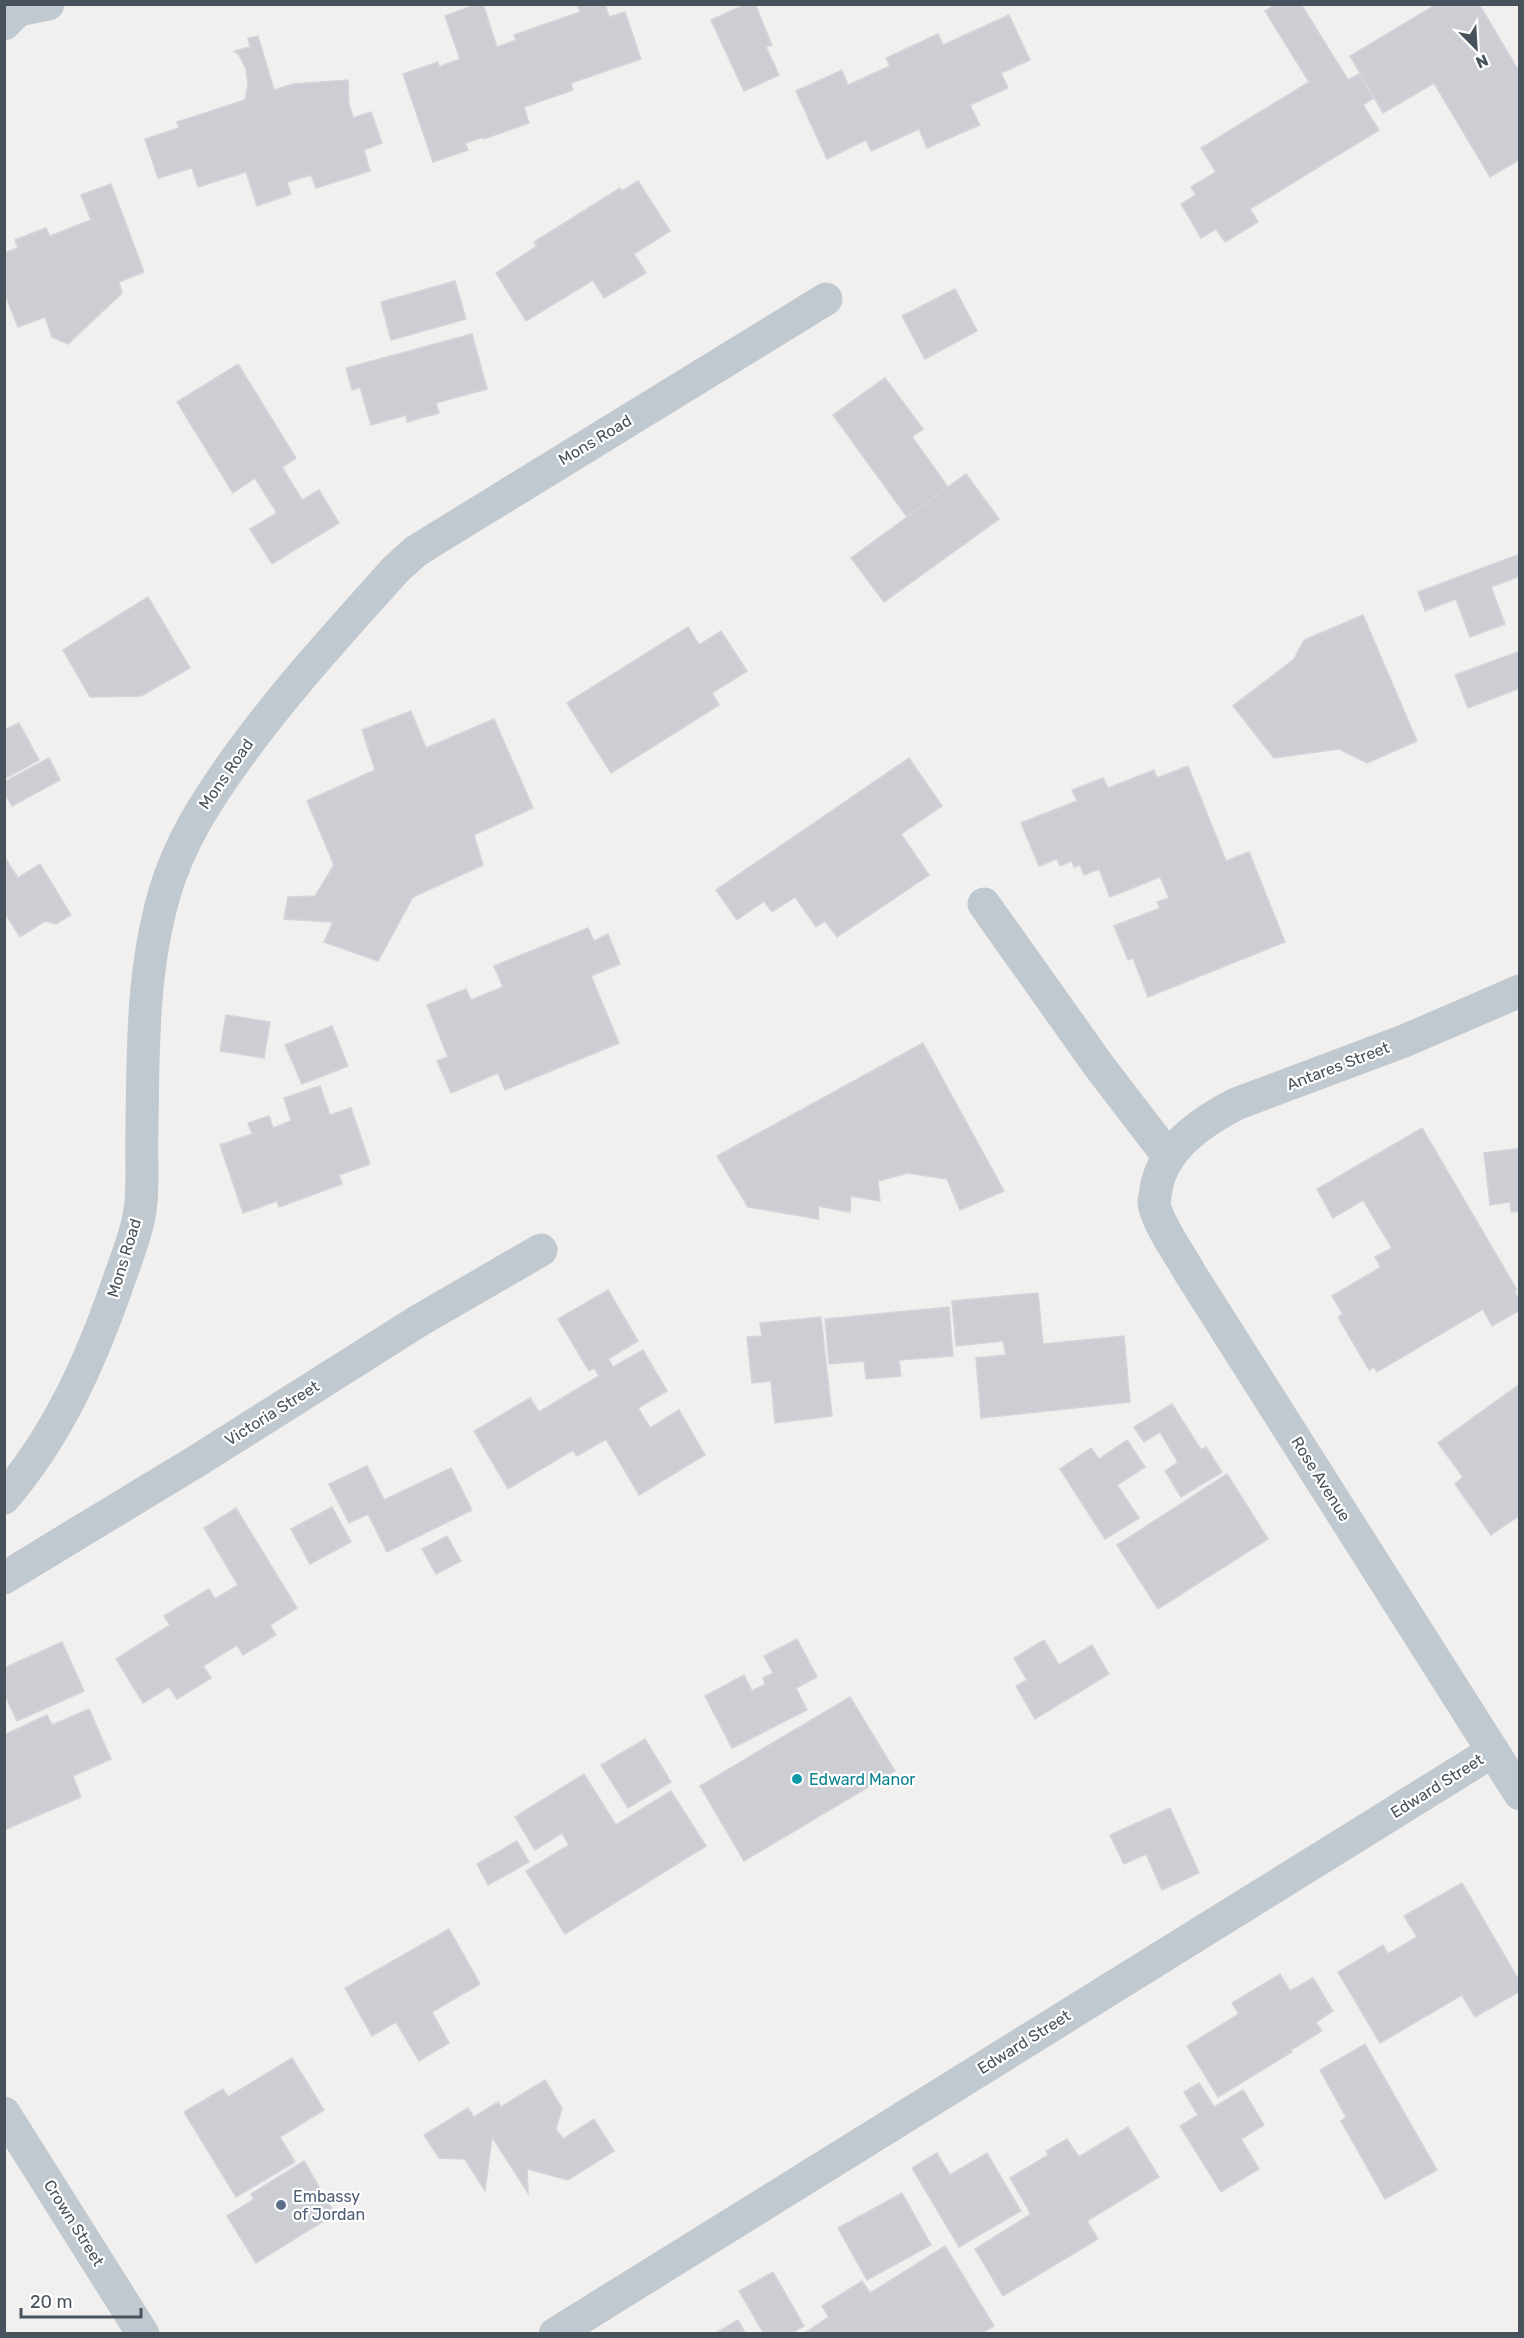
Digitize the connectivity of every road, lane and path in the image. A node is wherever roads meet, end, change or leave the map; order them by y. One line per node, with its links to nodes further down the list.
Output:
1 (826, 299): 6 (street, Mons Road)
2 (984, 904): 4 (street)
3 (1520, 991): 4 (street, Antares Street)
4 (1168, 1156): 8 (street, Rose Avenue)
5 (541, 1250): 7 (street, Victoria Street)
6 (4, 1498)
7 (4, 1578)
8 (1493, 1751): 9 (street, Rose Avenue); 12 (street, Edward Street)
9 (1520, 1794)
10 (4, 2113): 11 (street, Crown Street)
11 (143, 2334)
12 (555, 2334)

